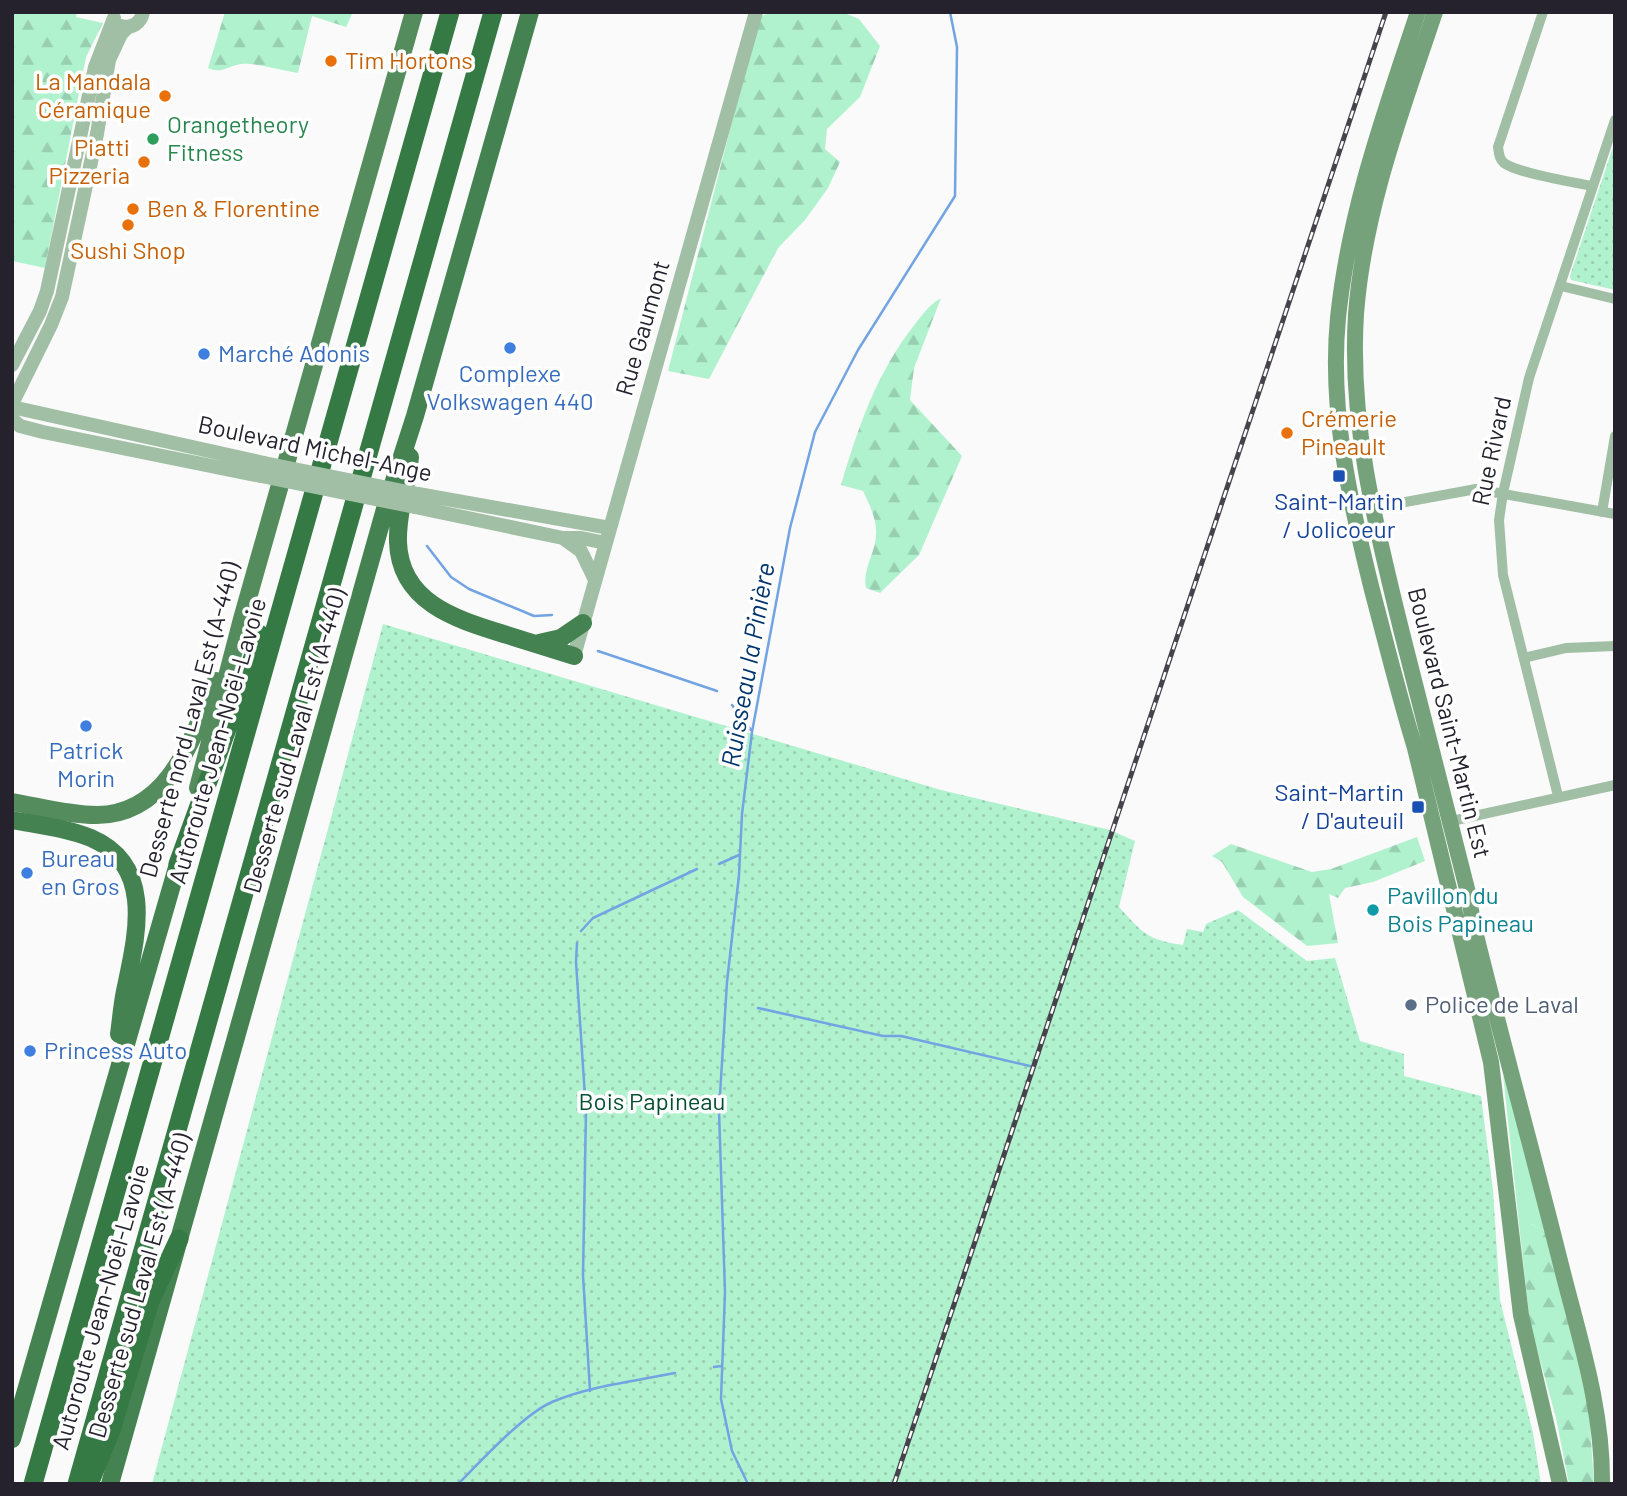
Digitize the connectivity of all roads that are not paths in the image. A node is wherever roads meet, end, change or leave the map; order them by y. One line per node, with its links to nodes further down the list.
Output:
1 (143, 12): 11 (street)
2 (414, 12): 33 (main road, Desserte nord Laval Est (A-440))
3 (450, 12): 21 (highway, Autoroute Jean-Noël-Lavoie)
4 (493, 12): 53 (highway, Autoroute Jean-Noël-Lavoie)
5 (530, 12): 18 (highway, Desserte sud Laval Est (A-440))
6 (756, 12): 29 (street, Rue Gaumont)
7 (1418, 12): 26 (main road, Boulevard Saint-Martin Est)
8 (1435, 12): 25 (main road, Boulevard Saint-Martin Est)
9 (1543, 12): 13 (street)
10 (113, 15): 11 (street); 16 (street)
11 (128, 27): 17 (street)
12 (1615, 120): 13 (street, Rue Rivard)
13 (1591, 186): 14 (street, Rue Rivard)
14 (1561, 286): 15 (street); 23 (street, Rue Rivard)
15 (1615, 299)
16 (12, 365)
17 (12, 405): 22 (street, Boulevard Michel-Ange)
18 (415, 416): 35 (highway); 50 (highway, Desserte sud Laval Est (A-440))
19 (12, 419): 22 (street, Boulevard Michel-Ange)
20 (1615, 436): 27 (street)
21 (321, 469): 45 (highway); 52 (highway, Autoroute Jean-Noël-Lavoie)
22 (263, 470): 24 (street, Boulevard Michel-Ange, bridge)
23 (1503, 493): 25 (street); 27 (street); 38 (street, Rue Rivard)
24 (416, 500): 29 (street, Boulevard Michel-Ange); 30 (street, Boulevard Michel-Ange)
25 (1371, 508): 26 (street); 43 (main road, Boulevard Saint-Martin Est)
26 (1353, 509): 44 (main road, Boulevard Saint-Martin Est)
27 (1602, 512): 28 (street)
28 (1615, 514)
29 (610, 528): 31 (street, Rue Gaumont)
30 (563, 538): 31 (street, Boulevard Michel-Ange); 32 (street)
31 (606, 543): 32 (street, Rue Gaumont)
32 (596, 580): 34 (street, Rue Gaumont)
33 (242, 619): 41 (main road); 45 (main road, Desserte nord Laval Est (A-440))
34 (583, 623): 35 (highway); 37 (street, Rue Gaumont)
35 (535, 644): 37 (highway)
36 (1615, 646): 38 (street)
37 (574, 656)
38 (1524, 658): 40 (street, Rue Rivard)
39 (1615, 785): 40 (street)
40 (1558, 796): 43 (street)
41 (12, 802)
42 (12, 820): 49 (highway)
43 (1450, 821): 44 (street); 46 (main road, Boulevard Saint-Martin Est)
44 (1433, 826): 47 (main road, Boulevard Saint-Martin Est)
45 (178, 864): 49 (highway, Desserte nord Laval Est (A-440))
46 (1471, 906): 47 (main road); 48 (main road, Boulevard Saint-Martin Est)
47 (1456, 917): 48 (main road, Boulevard Saint-Martin Est)
48 (1483, 993): 56 (main road, Boulevard Saint-Martin Est); 57 (main road, Boulevard Saint-Martin Est)
49 (110, 1093): 51 (highway, Desserte nord Laval Est (A-440))
50 (179, 1239): 54 (highway); 55 (highway, Desserte sud Laval Est (A-440))
51 (12, 1439)
52 (33, 1484)
53 (77, 1484)
54 (89, 1484)
55 (110, 1484)
56 (1560, 1484)
57 (1602, 1484)

